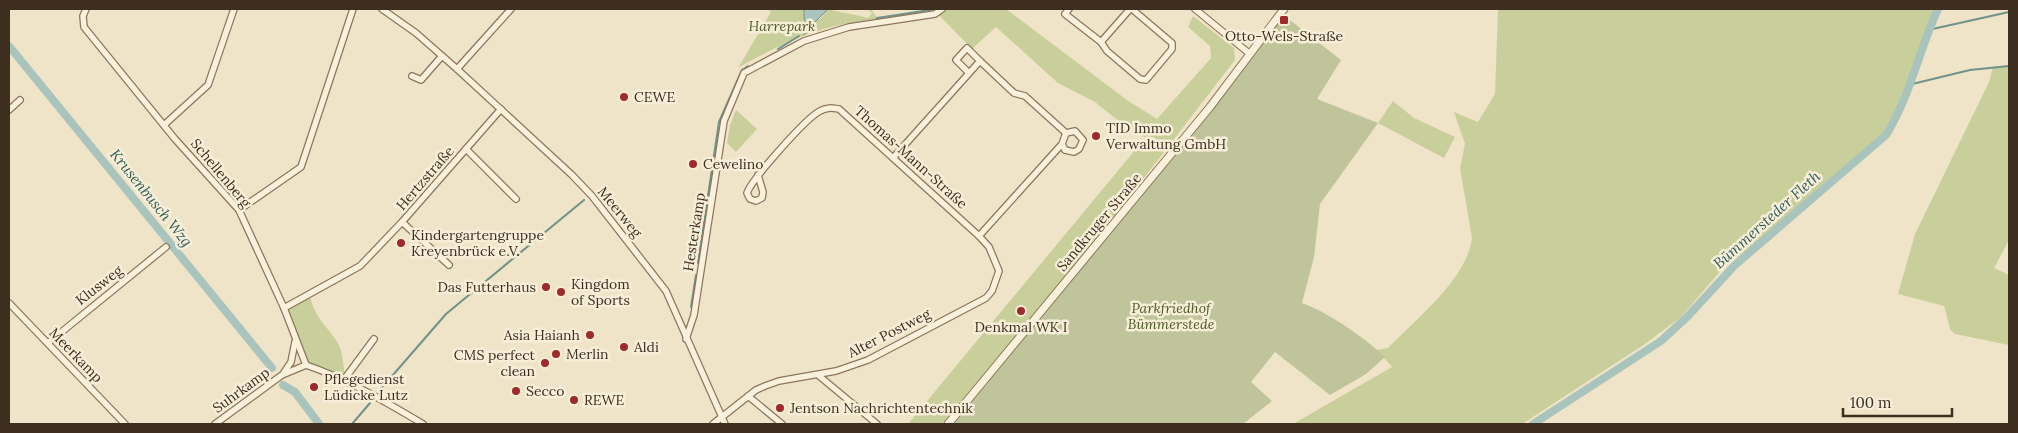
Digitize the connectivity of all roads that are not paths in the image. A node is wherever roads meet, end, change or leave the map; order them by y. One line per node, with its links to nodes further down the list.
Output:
1 (86, 9): 21 (street, Schellenberg)
2 (234, 9): 21 (street)
3 (353, 9): 28 (street)
4 (511, 9): 15 (street)
5 (942, 9): 36 (street, Hesterkamp)
6 (1069, 9): 11 (street)
7 (1131, 9): 11 (street); 11 (street)
8 (1195, 9): 12 (street)
9 (1284, 9): 12 (street, Sandkruger Straße)
10 (386, 10): 13 (street, Meerweg)
11 (1102, 42)
12 (1250, 54): 53 (street, Sandkruger Straße)
13 (442, 56): 15 (street, Meerweg); 17 (street)
14 (980, 61): 16 (street); 16 (street); 22 (street)
15 (457, 69): 19 (street, Meerweg)
16 (969, 73): 25 (street)
17 (412, 76)
18 (20, 100): 20 (street)
19 (501, 109): 24 (street, Hertzstraße); 36 (street, Meerweg)
20 (9, 110)
21 (164, 125): 28 (street, Schellenberg)
22 (1066, 133): 23 (street); 23 (street)
23 (1062, 144): 30 (street)
24 (466, 149): 27 (street, Hertzstraße); 29 (street, Hertzstraße)
25 (893, 158): 26 (street, Thomas-Mann-Straße); 30 (street, Thomas-Mann-Straße)
26 (758, 175)
27 (516, 199)
28 (239, 210): 35 (street, Schellenberg)
29 (402, 222): 32 (street, Hertzstraße); 35 (street, Hertzstraße)
30 (979, 236): 34 (street, Thomas-Mann-Straße)
31 (166, 247): 39 (street, Klusweg)
32 (449, 265)
33 (9, 303): 39 (street, Meerkamp)
34 (968, 306): 42 (street, Alter Postweg)
35 (284, 308): 38 (street, Schellenberg)
36 (686, 339): 45 (street, Meerweg)
37 (374, 340): 43 (street)
38 (295, 342): 40 (street, Schellenberg); 41 (street, Suhrkamp)
39 (48, 343): 46 (street, Meerkamp)
40 (306, 365): 41 (street, Suhrkamp); 43 (street)
41 (282, 375): 47 (street, Suhrkamp)
42 (818, 375): 44 (street, Alter Postweg); 52 (street)
43 (343, 381): 48 (street)
44 (748, 396): 45 (street, Alter Postweg); 51 (street)
45 (720, 418): 49 (street, Alter Postweg); 50 (street, Meerweg)
46 (125, 424)
47 (216, 424)
48 (422, 424)
49 (713, 424)
50 (725, 424)
51 (782, 424)
52 (877, 424)
53 (948, 424)

